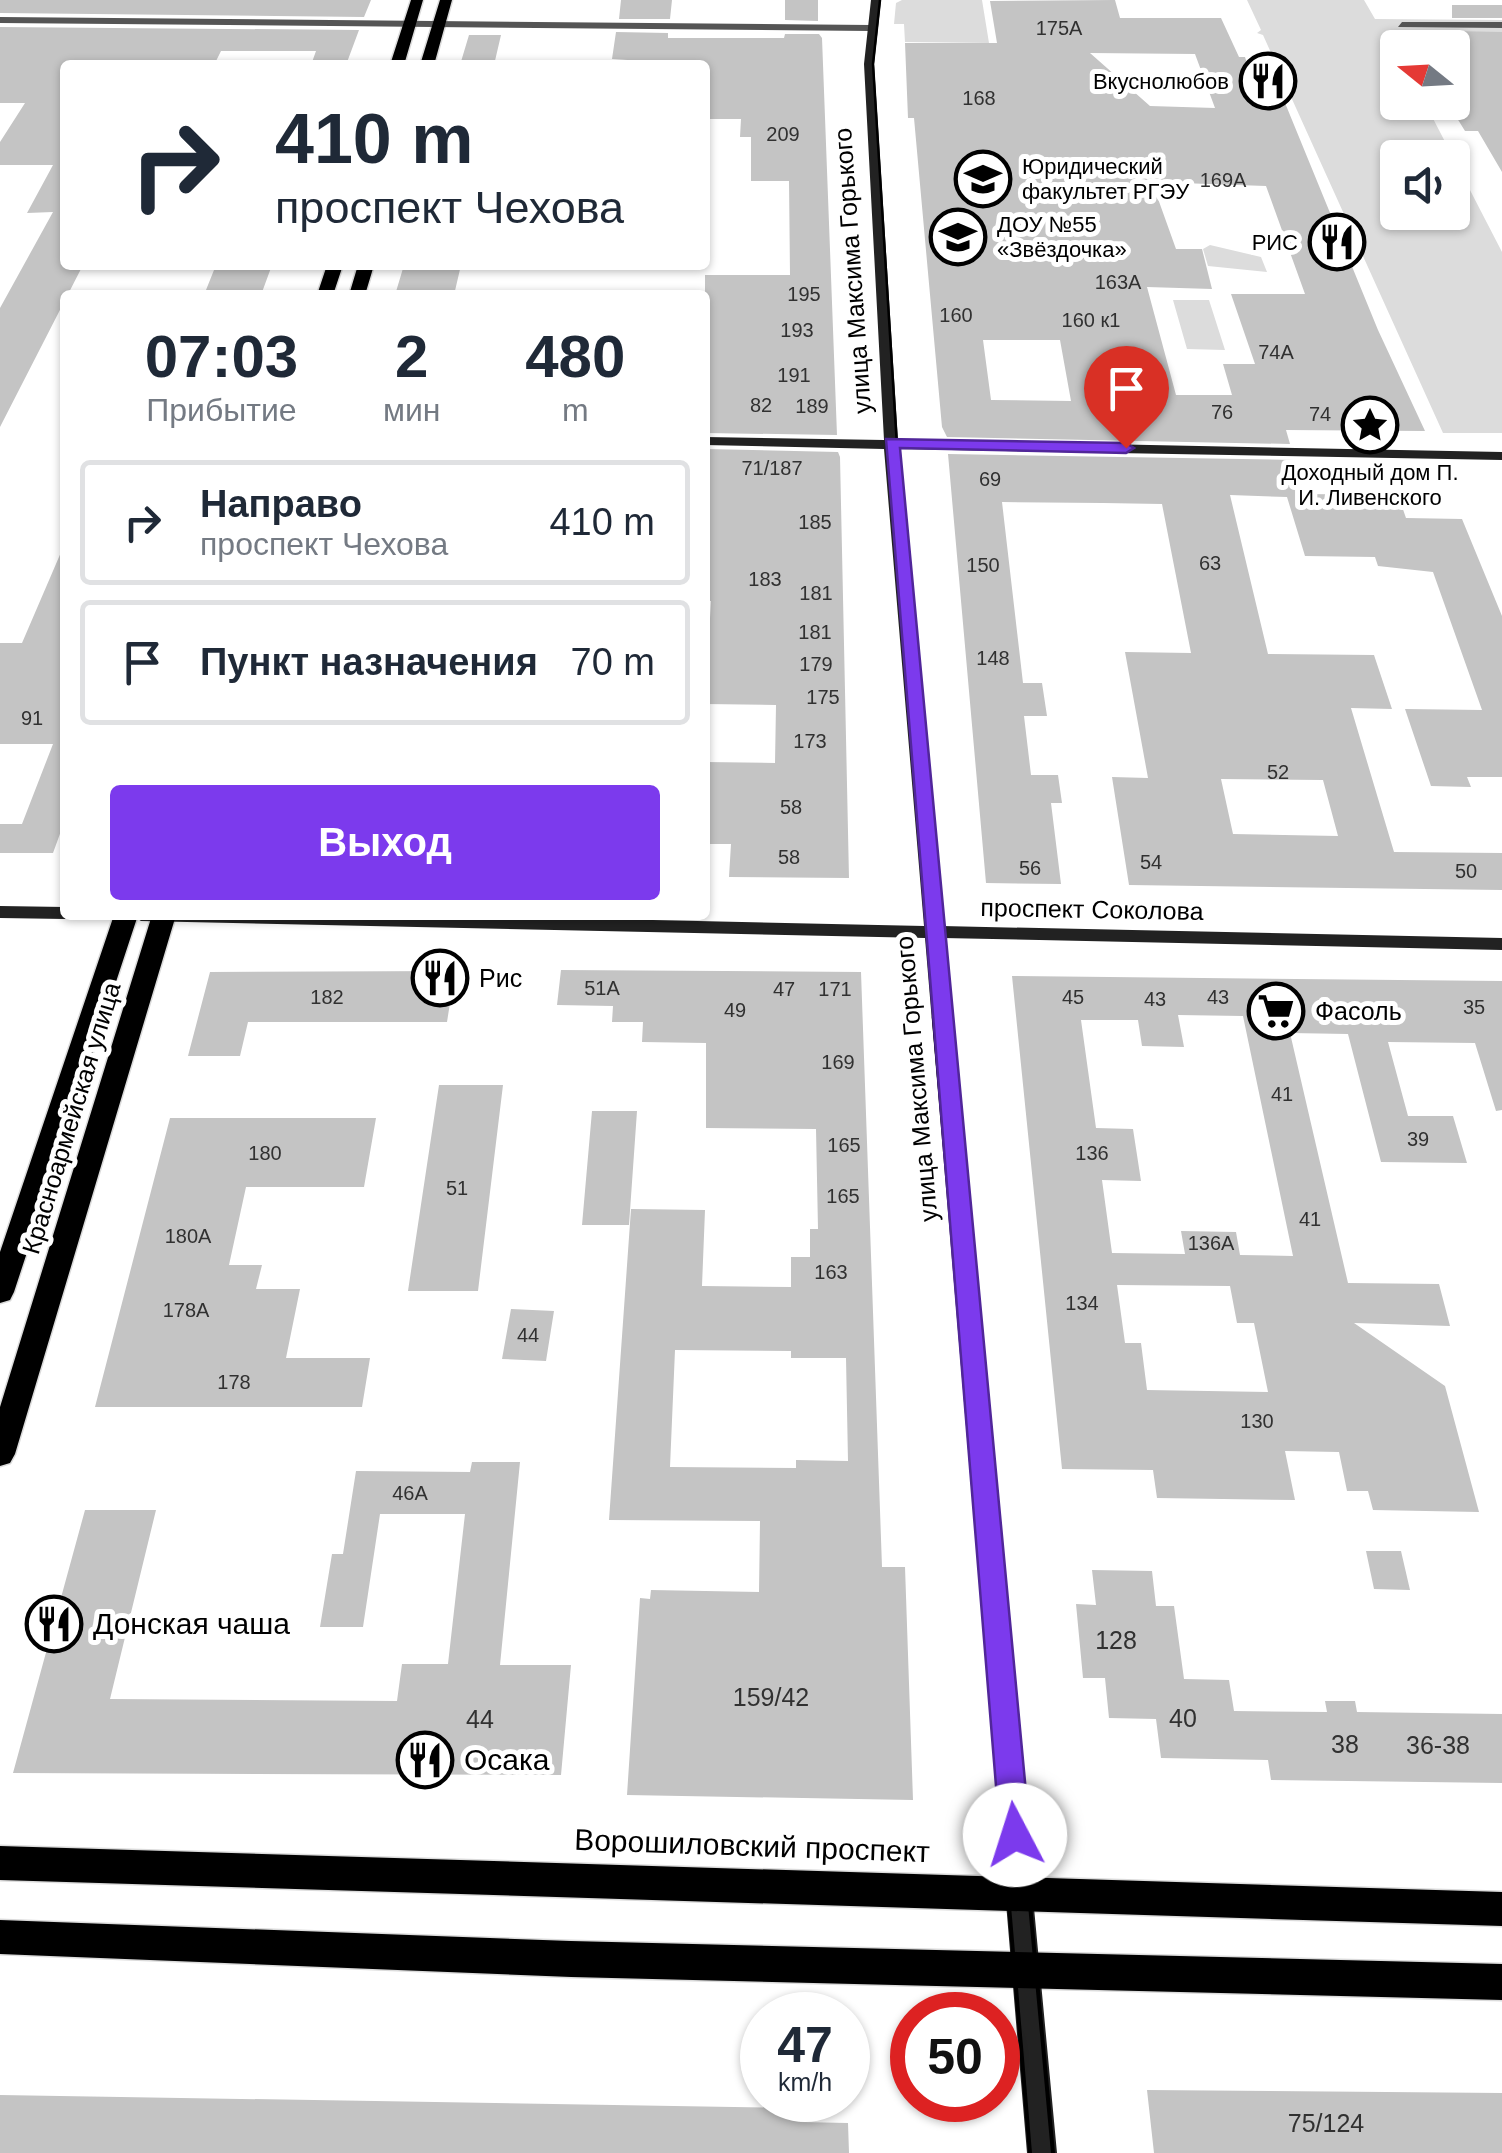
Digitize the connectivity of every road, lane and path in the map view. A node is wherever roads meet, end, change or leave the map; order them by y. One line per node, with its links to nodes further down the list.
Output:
1 (417, 0): 5 (main road)
2 (446, 0): 6 (main road)
3 (876, 0): 9 (main road, улица Максима Горького)
4 (0, 20): 5 (street)
5 (410, 24): 6 (street); 10 (main road)
6 (439, 24): 9 (street); 11 (main road)
7 (1402, 25): 8 (street)
8 (1498, 26)
9 (871, 28): 13 (main road, улица Максима Горького)
10 (399, 60)
11 (428, 60)
12 (710, 441): 13 (main road)
13 (892, 443): 14 (main road); 20 (main road, улица Максима Горького)
14 (1502, 456)
15 (0, 912): 16 (main road)
16 (60, 913)
17 (124, 920): 22 (main road, Красноармейская улица)
18 (162, 920): 23 (main road, Красноармейская улица)
19 (404, 920): 20 (main road, проспект Соколова)
20 (933, 931): 21 (main road, проспект Соколова); 25 (main road, улица Максима Горького)
21 (1502, 944)
22 (0, 1292)
23 (0, 1454)
24 (0, 1862): 25 (main road, Ворошиловский проспект)
25 (1020, 1891): 26 (main road, Ворошиловский проспект); 28 (main road, улица Максима Горького)
26 (1502, 1909)
27 (0, 1937): 28 (main road)
28 (1026, 1969): 29 (main road); 30 (main road, улица Максима Горького)
29 (1502, 1982)
30 (1042, 2153)

